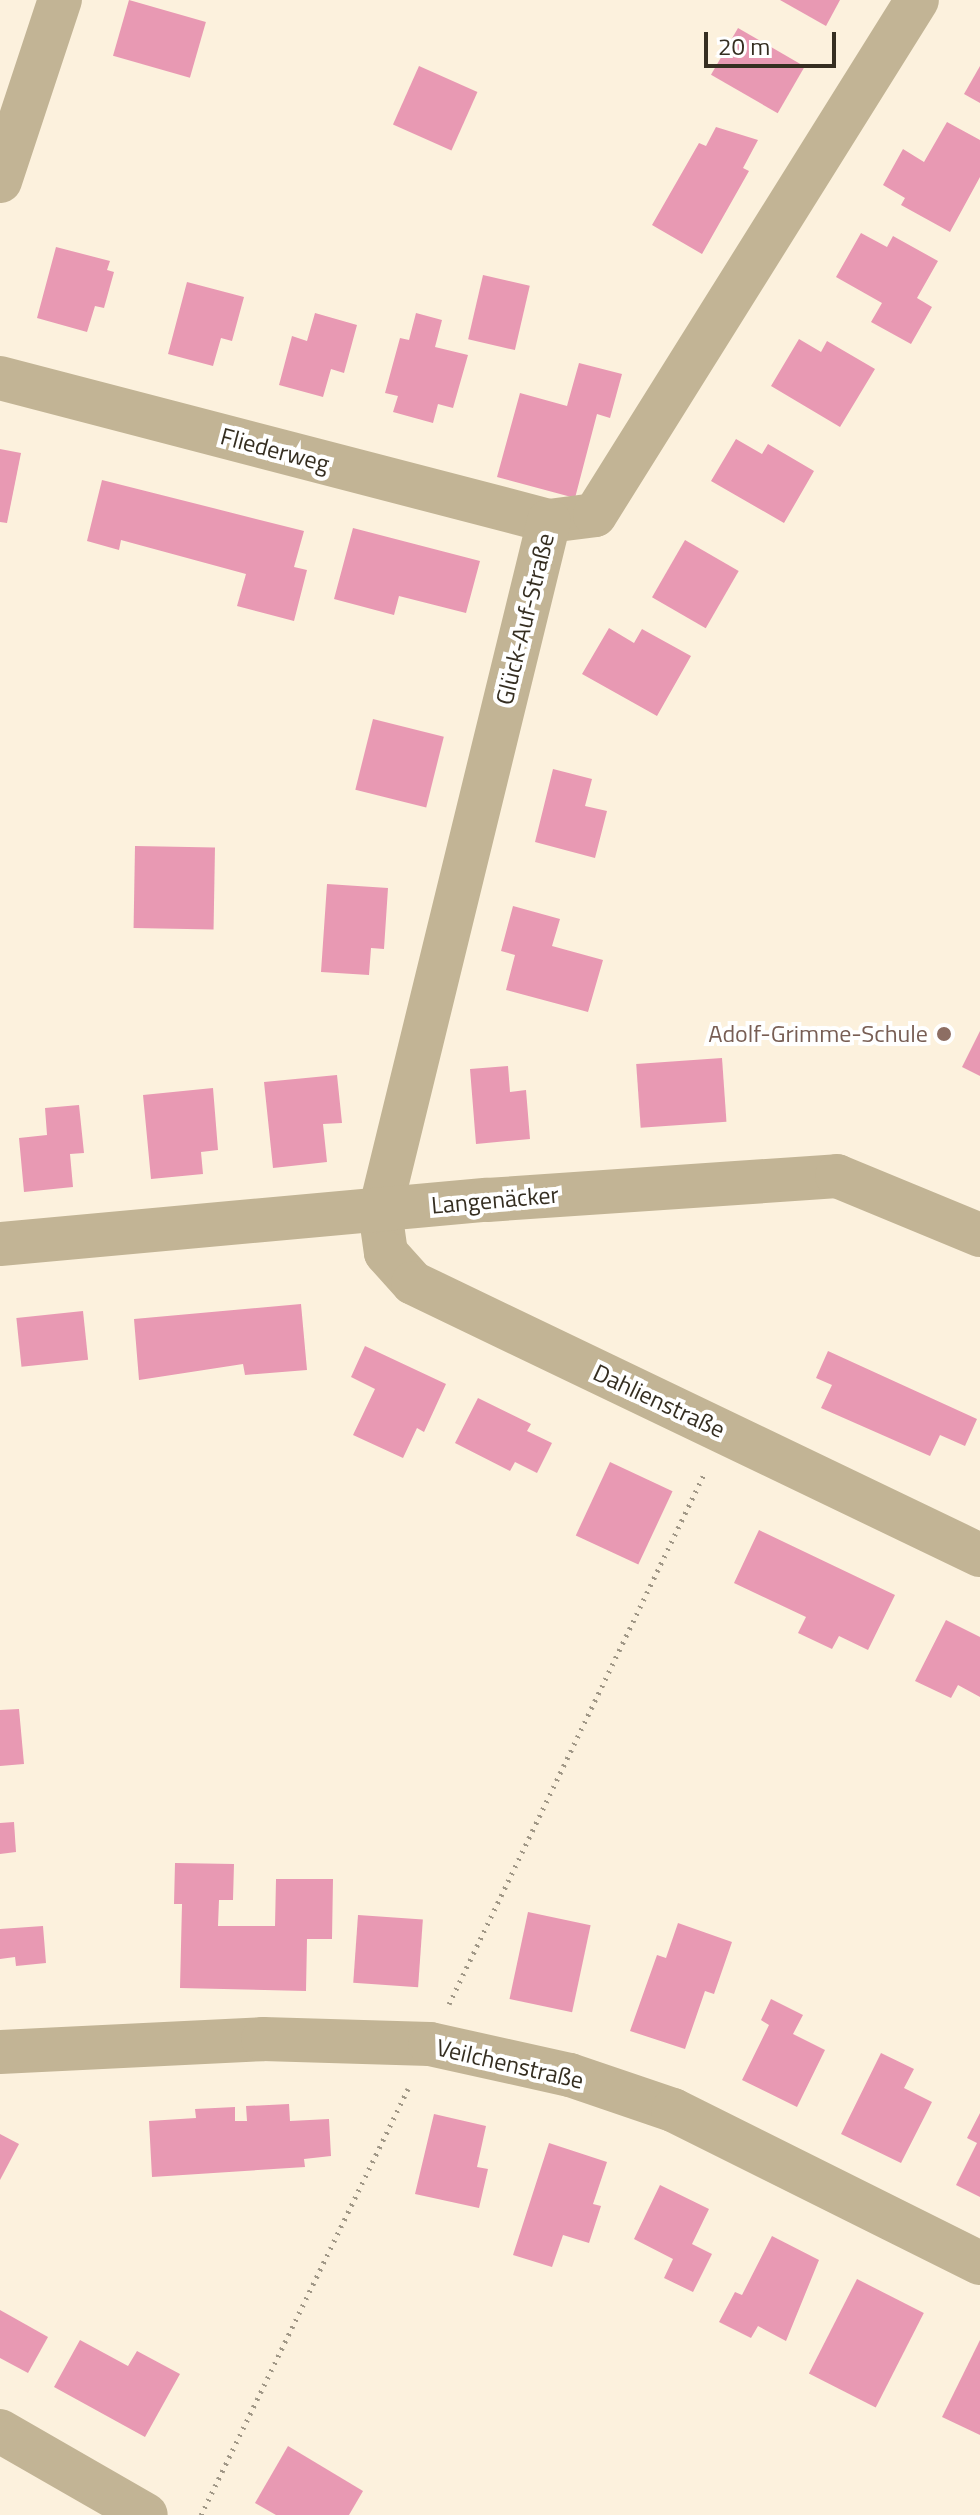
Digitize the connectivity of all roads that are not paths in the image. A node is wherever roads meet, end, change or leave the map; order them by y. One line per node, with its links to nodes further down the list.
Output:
1 (60, 0): 3 (street)
2 (917, 0): 5 (street, Glück-Auf-Straße)
3 (0, 181)
4 (0, 378): 5 (street, Fliederweg)
5 (549, 521): 6 (street, Glück-Auf-Straße)
6 (380, 1211): 7 (street, Langenäcker); 8 (street, Langenäcker); 9 (street, Dahlienstraße)
7 (980, 1235)
8 (0, 1244)
9 (980, 1555)
10 (0, 2052): 11 (street, Veilchenstraße)
11 (980, 2263)
12 (0, 2431): 13 (street)
13 (146, 2515)

